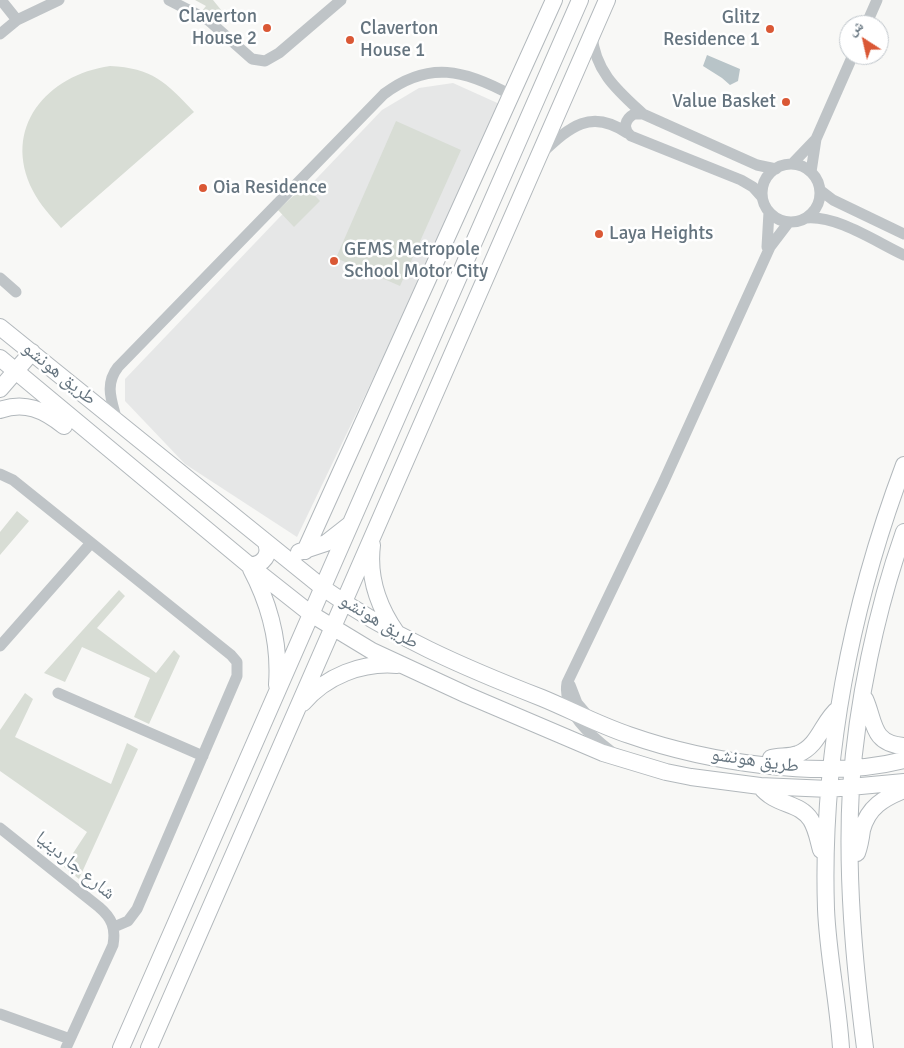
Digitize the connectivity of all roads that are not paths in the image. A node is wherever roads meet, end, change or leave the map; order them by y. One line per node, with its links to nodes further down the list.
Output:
1 (1, 0): 11 (street)
2 (59, 0): 11 (street)
3 (169, 0): 9 (street)
4 (341, 0): 9 (street)
5 (554, 0): 15 (street)
6 (580, 0): 44 (street)
7 (607, 0): 12 (street)
8 (877, 0): 10 (street)
9 (326, 5)
10 (870, 15)
11 (17, 20): 13 (street)
12 (592, 33): 16 (street); 19 (street)
13 (0, 34)
14 (849, 65): 18 (street)
15 (511, 95): 40 (street); 49 (street)
16 (644, 114): 17 (street); 21 (street)
17 (627, 133): 19 (street); 24 (street)
18 (816, 139): 20 (street); 22 (street)
19 (538, 157): 46 (street)
20 (792, 164): 21 (street); 22 (street)
21 (776, 168): 24 (street)
22 (811, 172): 23 (street)
23 (820, 190): 26 (street); 28 (street)
24 (762, 197): 25 (street)
25 (769, 212): 27 (street); 29 (street)
26 (806, 218): 27 (street); 30 (street)
27 (790, 222): 29 (street)
28 (904, 234)
29 (766, 254): 59 (street)
30 (904, 255)
31 (0, 278): 32 (street)
32 (16, 292)
33 (0, 326): 34 (street, طريق هونشو)
34 (15, 339): 35 (street, طريق هونشو); 36 (street)
35 (32, 352): 37 (street); 40 (street, طريق هونشو)
36 (0, 357): 37 (street, طريق هونشو)
37 (15, 371): 38 (street); 41 (street, طريق هونشو)
38 (0, 389)
39 (0, 410): 41 (street)
40 (117, 421): 47 (street, طريق هونشو)
41 (91, 435): 51 (street, طريق هونشو)
42 (904, 465): 64 (street)
43 (0, 474): 48 (street)
44 (353, 522): 49 (street); 52 (street)
45 (904, 532): 62 (street)
46 (373, 535): 53 (street); 56 (street)
47 (265, 541): 50 (street, طريق هونشو); 51 (street)
48 (91, 543): 57 (street); 68 (street)
49 (305, 551): 50 (street)
50 (282, 555): 52 (street, طريق هونشو)
51 (248, 565): 54 (street, طريق هونشو); 61 (street)
52 (323, 588): 53 (street, طريق هونشو); 54 (street)
53 (343, 602): 55 (street); 56 (street, طريق هونشو)
54 (311, 614): 55 (street, طريق هونشو); 61 (street)
55 (332, 628): 58 (street, طريق هونشو); 63 (street)
56 (397, 634): 65 (street, طريق هونشو)
57 (0, 646)
58 (406, 666): 63 (street); 69 (street, طريق هونشو)
59 (570, 676): 65 (street); 66 (street)
60 (58, 693): 68 (street)
61 (276, 693): 85 (street)
62 (863, 694): 67 (street); 73 (street)
63 (298, 708): 86 (street)
64 (839, 708): 71 (street); 72 (street)
65 (572, 711): 66 (street, طريق هونشو); 69 (street)
66 (589, 718): 71 (street, طريق هونشو)
67 (904, 746)
68 (203, 756): 82 (street)
69 (626, 760): 75 (street, طريق هونشو)
70 (904, 760): 73 (street, طريق هونشو)
71 (760, 764): 72 (street, طريق هونشو)
72 (830, 768): 73 (street, طريق هونشو); 77 (street)
73 (853, 768): 76 (street)
74 (904, 782): 76 (street, طريق هونشو)
75 (760, 786): 77 (street, طريق هونشو); 80 (street)
76 (851, 788): 77 (street, طريق هونشو); 81 (street)
77 (829, 789): 80 (street)
78 (904, 790): 81 (street)
79 (0, 828): 82 (street, شارع جاردينيا)
80 (826, 862): 87 (street)
81 (850, 863): 88 (street)
82 (114, 927): 84 (street, شارع جاردينيا)
83 (0, 1014): 84 (street)
84 (68, 1043)
85 (121, 1048)
86 (149, 1048)
87 (841, 1048)
88 (865, 1048)

